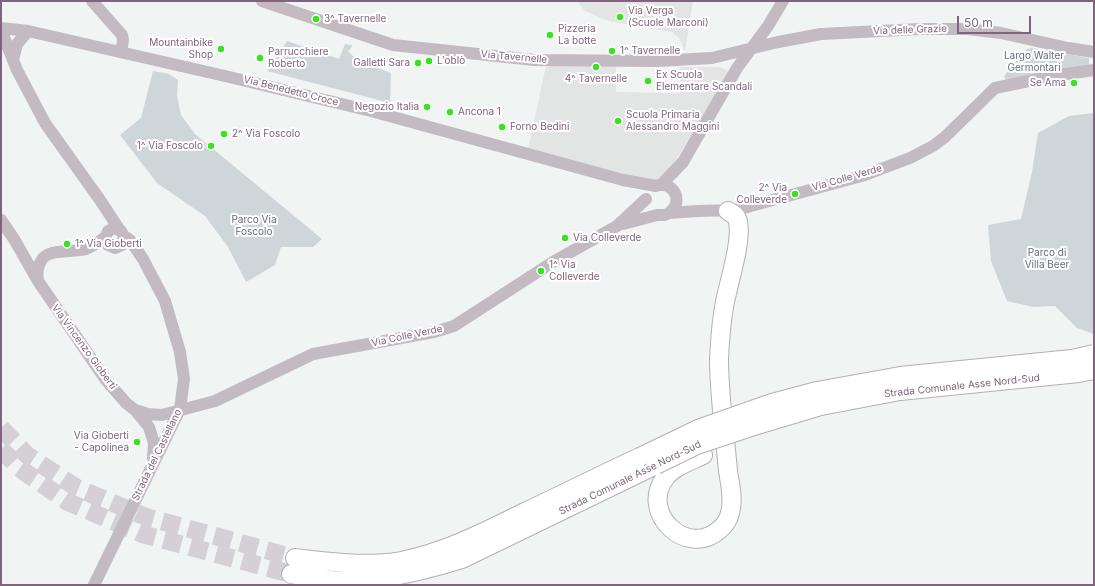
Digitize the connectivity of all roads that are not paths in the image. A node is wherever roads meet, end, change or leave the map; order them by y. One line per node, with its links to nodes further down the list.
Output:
1 (92, 1): 7 (street)
2 (262, 1): 6 (street, Via Tavernelle)
3 (783, 1): 6 (street, Via Colle Verde)
4 (1, 29): 5 (street, Via Benedetto Croce); 9 (street, Strada del Castellano)
5 (28, 31): 7 (street, Via Benedetto Croce); 9 (street)
6 (750, 50): 8 (street, Via delle Grazie); 12 (street, Via Colle Verde)
7 (121, 52): 11 (street, Via Benedetto Croce)
8 (1094, 52)
9 (13, 60): 14 (street, Strada del Castellano)
10 (1094, 70): 15 (street, Via Colle Verde)
11 (624, 180): 12 (street, Via Benedetto Croce); 13 (street, Via Benedetto Croce)
12 (658, 185): 13 (street, Via Colle Verde); 16 (street)
13 (647, 198): 16 (street); 18 (street, Via Colle Verde)
14 (102, 204): 19 (street, Strada del Castellano); 20 (street, Strada del Castellano)
15 (728, 211): 16 (street, Via Colle Verde); 26 (highway, bridge)
16 (663, 214): 18 (street, Via Colle Verde)
17 (1, 220): 21 (street, Via Vincenzo Gioberti)
18 (617, 226): 24 (street, Via Colle Verde)
19 (121, 233): 20 (street); 20 (street); 24 (street, Strada del Castellano)
20 (105, 235): 21 (street)
21 (38, 281): 25 (street, Via Vincenzo Gioberti)
22 (1094, 354): 26 (highway, Strada Comunale Asse Nord-Sud, bridge)
23 (1094, 370): 26 (highway, Strada Comunale Asse Nord-Sud, bridge)
24 (180, 409): 25 (street, Via Vincenzo Gioberti); 27 (street, Strada del Castellano)
25 (135, 410): 27 (street, Via Vincenzo Gioberti)
26 (806, 410)
27 (152, 465): 28 (street, Strada del Castellano)
28 (94, 585)

